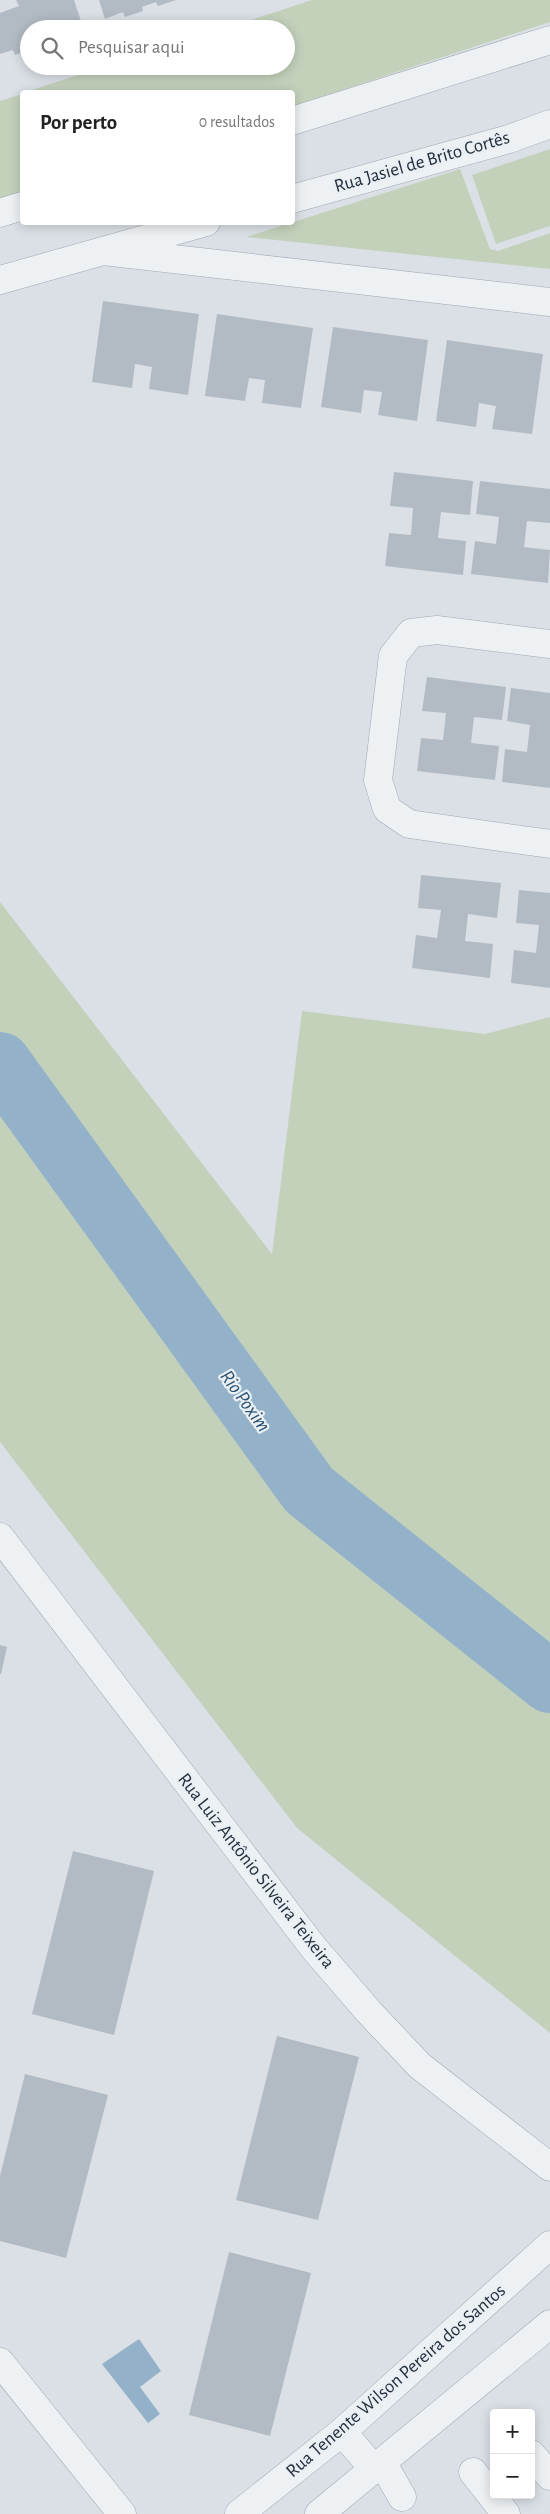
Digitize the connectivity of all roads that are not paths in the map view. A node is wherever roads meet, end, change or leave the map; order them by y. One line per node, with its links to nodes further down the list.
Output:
1 (550, 40): 2 (street)
2 (295, 120)
3 (550, 124): 4 (street, Rua Jasiel de Brito Cortês)
4 (295, 197)
5 (20, 207): 6 (street)
6 (0, 213)
7 (195, 225): 8 (street)
8 (103, 251): 9 (street); 10 (street)
9 (0, 280)
10 (550, 302)
11 (550, 644): 12 (street)
12 (550, 844)
13 (0, 1537): 14 (street, Rua Luiz Antônio Silveira Teixeira)
14 (550, 2168)
15 (550, 2245): 18 (street, Rua Tenente Wilson Pereira dos Santos)
16 (550, 2324): 20 (street)
17 (0, 2362): 24 (street)
18 (342, 2432): 20 (street); 25 (street, Rua Tenente Wilson Pereira dos Santos)
19 (535, 2459): 22 (street)
20 (378, 2465): 23 (street); 26 (street)
21 (474, 2472): 27 (street)
22 (550, 2476)
23 (402, 2497)
24 (122, 2514)
25 (239, 2514)
26 (319, 2514)
27 (506, 2514)

